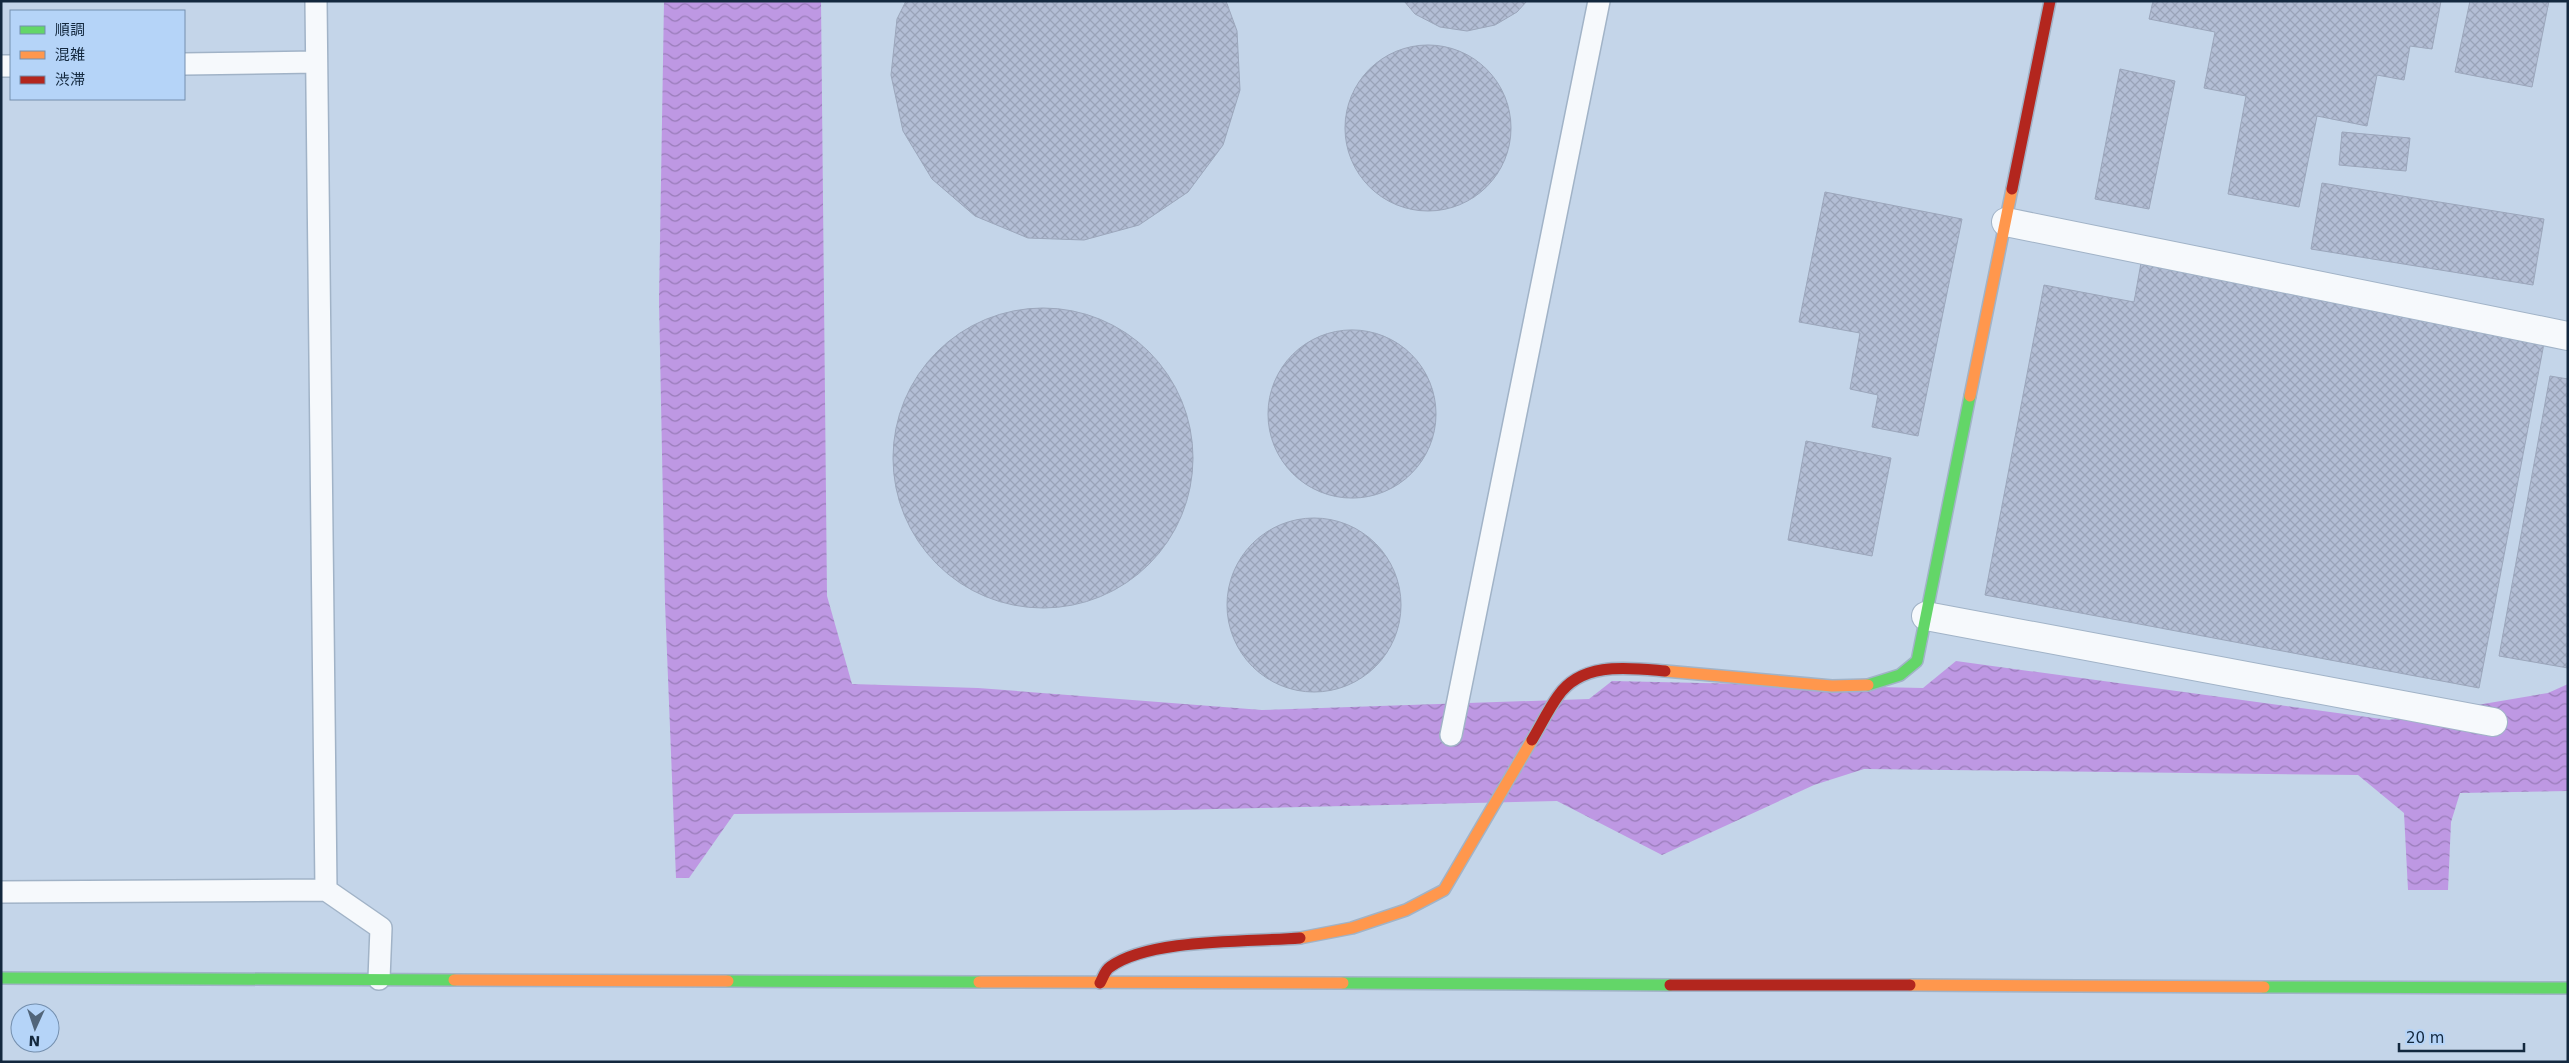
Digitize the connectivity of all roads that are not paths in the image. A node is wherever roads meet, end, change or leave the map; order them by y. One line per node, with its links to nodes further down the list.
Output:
1 (316, 1): 4 (lane)
2 (1599, 1): 10 (lane)
3 (2050, 1): 6 (street)
4 (316, 62): 5 (lane); 11 (lane)
5 (185, 64)
6 (2006, 222): 7 (street); 8 (street)
7 (2568, 336)
8 (1926, 616): 9 (street); 15 (street)
9 (2493, 722)
10 (1451, 736)
11 (326, 890): 12 (lane); 14 (lane)
12 (1, 892)
13 (1, 978): 14 (street)
14 (379, 978): 15 (street)
15 (1100, 983): 16 (street)
16 (2568, 988)

